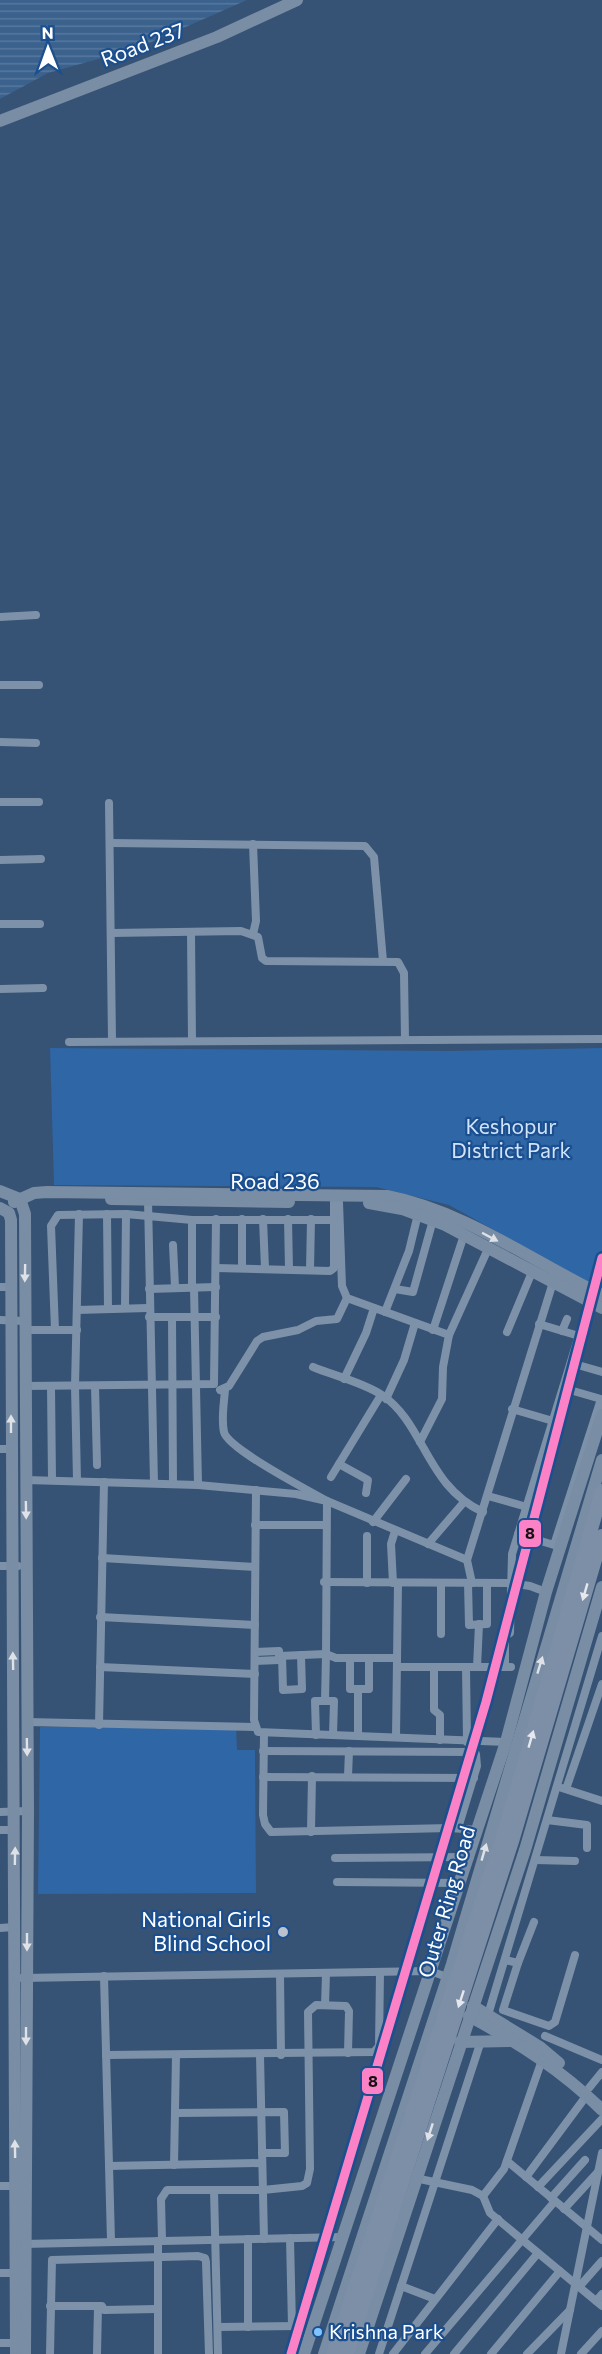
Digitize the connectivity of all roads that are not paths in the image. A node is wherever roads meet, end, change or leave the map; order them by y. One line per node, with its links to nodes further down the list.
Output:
1 (297, 0): 2 (street, Road 237)
2 (0, 121)
3 (36, 615): 4 (street)
4 (0, 617)
5 (0, 685): 6 (street)
6 (39, 685)
7 (0, 742): 8 (street)
8 (36, 742)
9 (0, 802): 10 (street)
10 (39, 802)
11 (109, 803): 12 (street)
12 (110, 843): 13 (street); 19 (street)
13 (253, 844): 20 (street); 21 (street)
14 (41, 859): 15 (street)
15 (0, 860)
16 (0, 924): 17 (street)
17 (40, 924)
18 (191, 932): 19 (street); 20 (street); 27 (street)
19 (111, 933): 26 (street)
20 (253, 934): 21 (street)
21 (383, 961): 24 (street)
22 (43, 988): 23 (street)
23 (0, 989)
24 (405, 1039): 25 (street); 27 (street)
25 (602, 1039)
26 (112, 1041): 27 (street); 28 (street)
27 (192, 1041)
28 (69, 1042)
29 (0, 1191): 32 (street)
30 (148, 1200): 31 (street, Road 236); 32 (street, Road 236); 38 (street)
31 (337, 1202): 37 (street, Road 236); 45 (street); 65 (street)
32 (23, 1206): 33 (street, Road 236); 47 (street); 81 (street, one-way to 81)
33 (5, 1212): 50 (street)
34 (79, 1214): 35 (street); 70 (street); 83 (street)
35 (107, 1214): 36 (street); 69 (street)
36 (126, 1214): 38 (street); 66 (street)
37 (418, 1214): 46 (street, Road 236); 63 (street)
38 (148, 1217): 44 (street); 62 (street)
39 (216, 1219): 40 (street); 44 (street); 51 (street)
40 (242, 1219): 41 (street); 52 (street)
41 (263, 1219): 42 (street); 53 (street)
42 (288, 1219): 43 (street); 54 (street)
43 (311, 1219): 45 (street); 55 (street)
44 (192, 1220): 61 (street)
45 (333, 1220): 55 (street)
46 (433, 1220): 47 (street, Road 236); 63 (street)
47 (467, 1231): 49 (street, Road 236); 57 (street, one-way to 57); 82 (street)
48 (173, 1245): 59 (street)
49 (488, 1249): 56 (street, Road 236); 87 (street)
50 (5, 1260): 58 (street)
51 (216, 1268): 52 (street); 60 (street)
52 (242, 1268): 53 (street)
53 (265, 1268): 54 (street)
54 (289, 1269): 55 (street)
55 (310, 1270)
56 (531, 1271): 57 (street, Road 236); 86 (street)
57 (554, 1277): 64 (street); 68 (street); 80 (street)
58 (5, 1287): 77 (street)
59 (175, 1287): 61 (street); 62 (street)
60 (216, 1287): 61 (street); 75 (street)
61 (193, 1288): 74 (street)
62 (149, 1289): 72 (street)
63 (395, 1289): 71 (street)
64 (602, 1295)
65 (347, 1298): 67 (street); 102 (street)
66 (125, 1307): 69 (street); 72 (street)
67 (374, 1308): 71 (street); 92 (street)
68 (602, 1308)
69 (108, 1309): 70 (street)
70 (77, 1310): 84 (street)
71 (385, 1312): 79 (street)
72 (149, 1313): 73 (street); 100 (street)
73 (172, 1317): 74 (street); 97 (street)
74 (194, 1317): 75 (street); 98 (street)
75 (216, 1317): 99 (street)
76 (567, 1319): 85 (street)
77 (5, 1320): 81 (street); 108 (street, one-way to 77)
78 (583, 1322): 88 (street)
79 (415, 1323): 82 (street); 103 (street)
80 (539, 1324): 85 (street); 104 (street)
81 (24, 1325): 83 (street); 93 (street)
82 (433, 1329): 87 (street)
83 (55, 1330): 84 (street)
84 (76, 1330): 95 (street)
85 (562, 1331): 88 (street)
86 (507, 1332)
87 (449, 1335): 107 (street)
88 (579, 1336): 89 (street)
89 (570, 1363): 91 (street); 101 (street)
90 (313, 1367): 92 (street)
91 (602, 1372)
92 (344, 1379): 103 (street)
93 (24, 1386): 94 (street); 114 (street)
94 (51, 1386): 95 (street); 115 (street)
95 (75, 1386): 96 (street); 116 (street)
96 (95, 1386): 100 (street); 111 (street)
97 (172, 1386): 98 (street); 100 (street); 119 (street)
98 (195, 1386): 99 (street); 120 (street)
99 (212, 1386): 102 (street)
100 (152, 1387): 118 (street)
101 (563, 1388): 106 (street); 133 (street)
102 (225, 1390): 125 (street)
103 (383, 1397): 107 (street); 110 (street)
104 (512, 1409): 106 (street); 124 (street)
105 (602, 1415): 150 (street)
106 (553, 1421): 127 (street)
107 (420, 1442): 126 (street)
108 (5, 1449): 139 (street)
109 (602, 1460): 212 (street, Outer Ring Road, one-way to 109)
110 (339, 1464): 112 (street); 123 (street)
111 (96, 1465)
112 (331, 1477)
113 (406, 1479): 129 (street)
114 (26, 1480): 115 (street); 140 (street, one-way to 140)
115 (52, 1480): 116 (street)
116 (76, 1481): 117 (street)
117 (104, 1482): 118 (street); 137 (street)
118 (154, 1483): 119 (street)
119 (173, 1484): 120 (street)
120 (198, 1485): 121 (street)
121 (256, 1490): 125 (street); 130 (street)
122 (602, 1491): 311 (main road, Outer Ring Road, one-way to 122, bridge)
123 (366, 1492)
124 (488, 1496): 127 (street); 128 (street)
125 (327, 1502): 129 (street); 131 (street)
126 (464, 1502): 128 (street); 136 (street)
127 (526, 1507): 133 (street)
128 (483, 1512): 138 (street)
129 (373, 1522): 132 (street)
130 (255, 1525): 131 (street); 141 (street)
131 (326, 1525): 142 (street)
132 (395, 1531): 136 (street); 144 (street)
133 (518, 1534): 148 (street)
134 (367, 1536): 143 (street)
135 (602, 1536): 312 (main road, Outer Ring Road, one-way to 312, bridge)
136 (428, 1544): 138 (street)
137 (102, 1558): 141 (street); 151 (street)
138 (467, 1560): 146 (street)
139 (6, 1566): 140 (street); 195 (street, one-way to 139)
140 (27, 1566): 174 (street)
141 (255, 1567): 153 (street)
142 (324, 1582): 143 (street); 156 (street)
143 (367, 1583): 144 (street)
144 (396, 1583): 145 (street); 162 (street)
145 (441, 1583): 146 (street); 154 (street)
146 (470, 1583): 147 (street); 152 (street)
147 (487, 1583): 148 (street); 152 (street)
148 (510, 1583): 150 (street); 167 (street)
149 (602, 1587): 163 (street)
150 (546, 1592): 184 (street)
151 (100, 1617): 153 (street); 164 (street)
152 (478, 1624): 167 (street)
153 (255, 1625): 159 (street)
154 (441, 1634)
155 (602, 1636): 168 (street)
156 (326, 1654): 157 (street); 160 (street); 173 (street)
157 (301, 1655): 158 (street); 158 (street)
158 (280, 1656): 159 (street)
159 (255, 1657): 170 (street)
160 (350, 1658): 161 (street); 172 (street)
161 (369, 1658): 162 (street); 172 (street)
162 (397, 1662): 165 (street); 181 (street)
163 (580, 1663): 168 (street); 213 (street)
164 (100, 1667): 170 (street); 175 (street)
165 (434, 1667): 166 (street); 182 (street)
166 (466, 1667): 167 (street); 183 (street)
167 (477, 1667)
168 (593, 1667): 169 (street); 191 (street)
169 (602, 1671)
170 (255, 1674): 176 (street)
171 (602, 1684): 192 (street)
172 (358, 1690): 180 (street)
173 (325, 1701): 178 (street); 179 (street)
174 (27, 1722): 175 (street); 195 (street, one-way to 195)
175 (99, 1725): 176 (street)
176 (255, 1727): 177 (street)
177 (264, 1733): 178 (street); 185 (street)
178 (316, 1735): 179 (street)
179 (333, 1736): 180 (street)
180 (358, 1736): 181 (street)
181 (396, 1737): 182 (street)
182 (440, 1740): 183 (street)
183 (467, 1742): 184 (street)
184 (506, 1742): 200 (street)
185 (263, 1751): 186 (street); 189 (street)
186 (349, 1751): 188 (street); 190 (street)
187 (312, 1776): 188 (street); 189 (street); 201 (street)
188 (348, 1776): 190 (street)
189 (263, 1777): 201 (street)
190 (474, 1778): 197 (street)
191 (556, 1787): 192 (street); 196 (street)
192 (566, 1790): 193 (street)
193 (602, 1801)
194 (0, 1812): 195 (street)
195 (22, 1812): 199 (street); 226 (street, one-way to 226)
196 (546, 1820): 202 (street); 205 (street)
197 (458, 1828): 200 (street); 201 (street)
198 (0, 1830): 199 (street)
199 (15, 1830): 210 (street, one-way to 199)
200 (478, 1830): 203 (street)
201 (312, 1832)
202 (587, 1848)
203 (470, 1857): 204 (street); 208 (street)
204 (335, 1858)
205 (535, 1860): 206 (street); 215 (street)
206 (575, 1861)
207 (337, 1882): 208 (street)
208 (461, 1883): 218 (street)
209 (534, 1922): 217 (street)
210 (14, 1927): 211 (street); 225 (street)
211 (0, 1928)
212 (462, 1930): 213 (street); 216 (street, Outer Ring Road)
213 (495, 1939): 222 (street)
214 (575, 1955): 230 (street)
215 (505, 1960): 217 (street); 229 (street)
216 (452, 1964): 222 (street); 224 (street, Outer Ring Road)
217 (518, 1964): 230 (street)
218 (430, 1971): 219 (street); 224 (street); 273 (street)
219 (380, 1972): 220 (street); 235 (street)
220 (326, 1973): 221 (street); 227 (street)
221 (280, 1974): 223 (street); 239 (street)
222 (483, 1974): 228 (street)
223 (104, 1977): 226 (street); 236 (street)
224 (447, 1977): 243 (street, Outer Ring Road)
225 (13, 1978): 226 (street); 264 (street, one-way to 225)
226 (27, 1978): 282 (street, one-way to 282)
227 (325, 2005): 235 (street); 240 (street)
228 (471, 2011): 229 (street); 233 (street)
229 (487, 2019): 232 (street); 234 (street)
230 (549, 2026): 232 (street)
231 (481, 2041): 233 (street); 234 (street); 262 (street)
232 (542, 2041): 242 (street); 246 (street)
233 (460, 2042): 245 (street)
234 (515, 2042): 241 (street)
235 (348, 2053): 240 (street)
236 (106, 2055): 237 (street); 258 (street)
237 (176, 2055): 238 (street); 250 (street)
238 (260, 2055): 239 (street); 249 (street)
239 (281, 2055): 240 (street)
240 (308, 2055): 267 (street)
241 (542, 2060): 246 (street); 255 (street)
242 (602, 2060)
243 (418, 2067): 245 (street); 310 (street, Outer Ring Road)
244 (602, 2072): 246 (street)
245 (448, 2077): 261 (street, one-way to 261)
246 (588, 2092): 247 (street); 248 (street); 260 (street)
247 (602, 2097)
248 (602, 2110)
249 (261, 2112): 250 (street); 252 (street); 252 (street)
250 (175, 2113): 257 (street)
251 (602, 2119): 265 (street)
252 (262, 2153): 256 (street)
253 (602, 2153): 259 (street)
254 (585, 2160): 269 (street)
255 (507, 2162): 260 (street); 268 (street)
256 (262, 2163): 257 (street); 267 (street)
257 (174, 2165): 258 (street)
258 (109, 2166): 280 (street)
259 (598, 2173): 270 (street); 272 (street)
260 (526, 2177): 265 (street)
261 (415, 2178): 262 (street); 313 (street)
262 (435, 2182): 268 (street); 290 (street)
263 (0, 2186): 264 (street)
264 (15, 2186): 282 (street)
265 (538, 2187): 269 (street)
266 (214, 2190): 267 (street); 278 (street); 281 (street)
267 (263, 2190): 277 (street)
268 (483, 2196): 271 (street)
269 (553, 2200): 270 (street); 279 (street)
270 (564, 2208): 272 (street)
271 (498, 2219): 279 (street); 291 (street)
272 (587, 2227): 275 (street); 289 (street)
273 (343, 2237): 274 (street); 309 (street)
274 (290, 2238): 277 (street); 298 (street)
275 (601, 2238)
276 (248, 2239): 277 (street); 278 (street); 298 (street)
277 (264, 2239)
278 (215, 2240): 281 (street); 297 (street)
279 (523, 2240): 283 (street); 316 (street)
280 (111, 2241): 281 (street); 282 (street)
281 (160, 2241): 284 (street)
282 (21, 2244): 288 (street); 303 (street)
283 (538, 2253): 286 (street); 317 (street)
284 (157, 2256): 293 (street); 295 (street); 307 (street)
285 (602, 2260): 289 (street)
286 (560, 2271): 289 (street); 318 (street)
287 (0, 2273): 288 (street)
288 (16, 2273): 301 (street)
289 (577, 2285): 292 (street); 296 (street)
290 (401, 2286): 291 (street); 314 (street)
291 (435, 2299): 315 (street)
292 (600, 2300)
293 (50, 2306): 294 (street); 304 (street)
294 (98, 2306): 295 (street); 305 (street)
295 (157, 2308): 306 (street)
296 (570, 2310): 302 (street); 319 (street)
297 (218, 2327): 298 (street); 308 (street)
298 (248, 2327)
299 (602, 2331): 321 (street)
300 (0, 2343): 301 (street)
301 (16, 2349)
302 (562, 2350): 320 (street)
303 (25, 2354)
304 (50, 2354)
305 (98, 2354)
306 (158, 2354)
307 (209, 2354)
308 (218, 2354)
309 (304, 2354)
310 (324, 2354)
311 (333, 2354)
312 (347, 2354)
313 (359, 2354)
314 (379, 2354)
315 (393, 2354)
316 (425, 2354)
317 (454, 2354)
318 (491, 2354)
319 (527, 2354)
320 (554, 2354)
321 (581, 2354)

